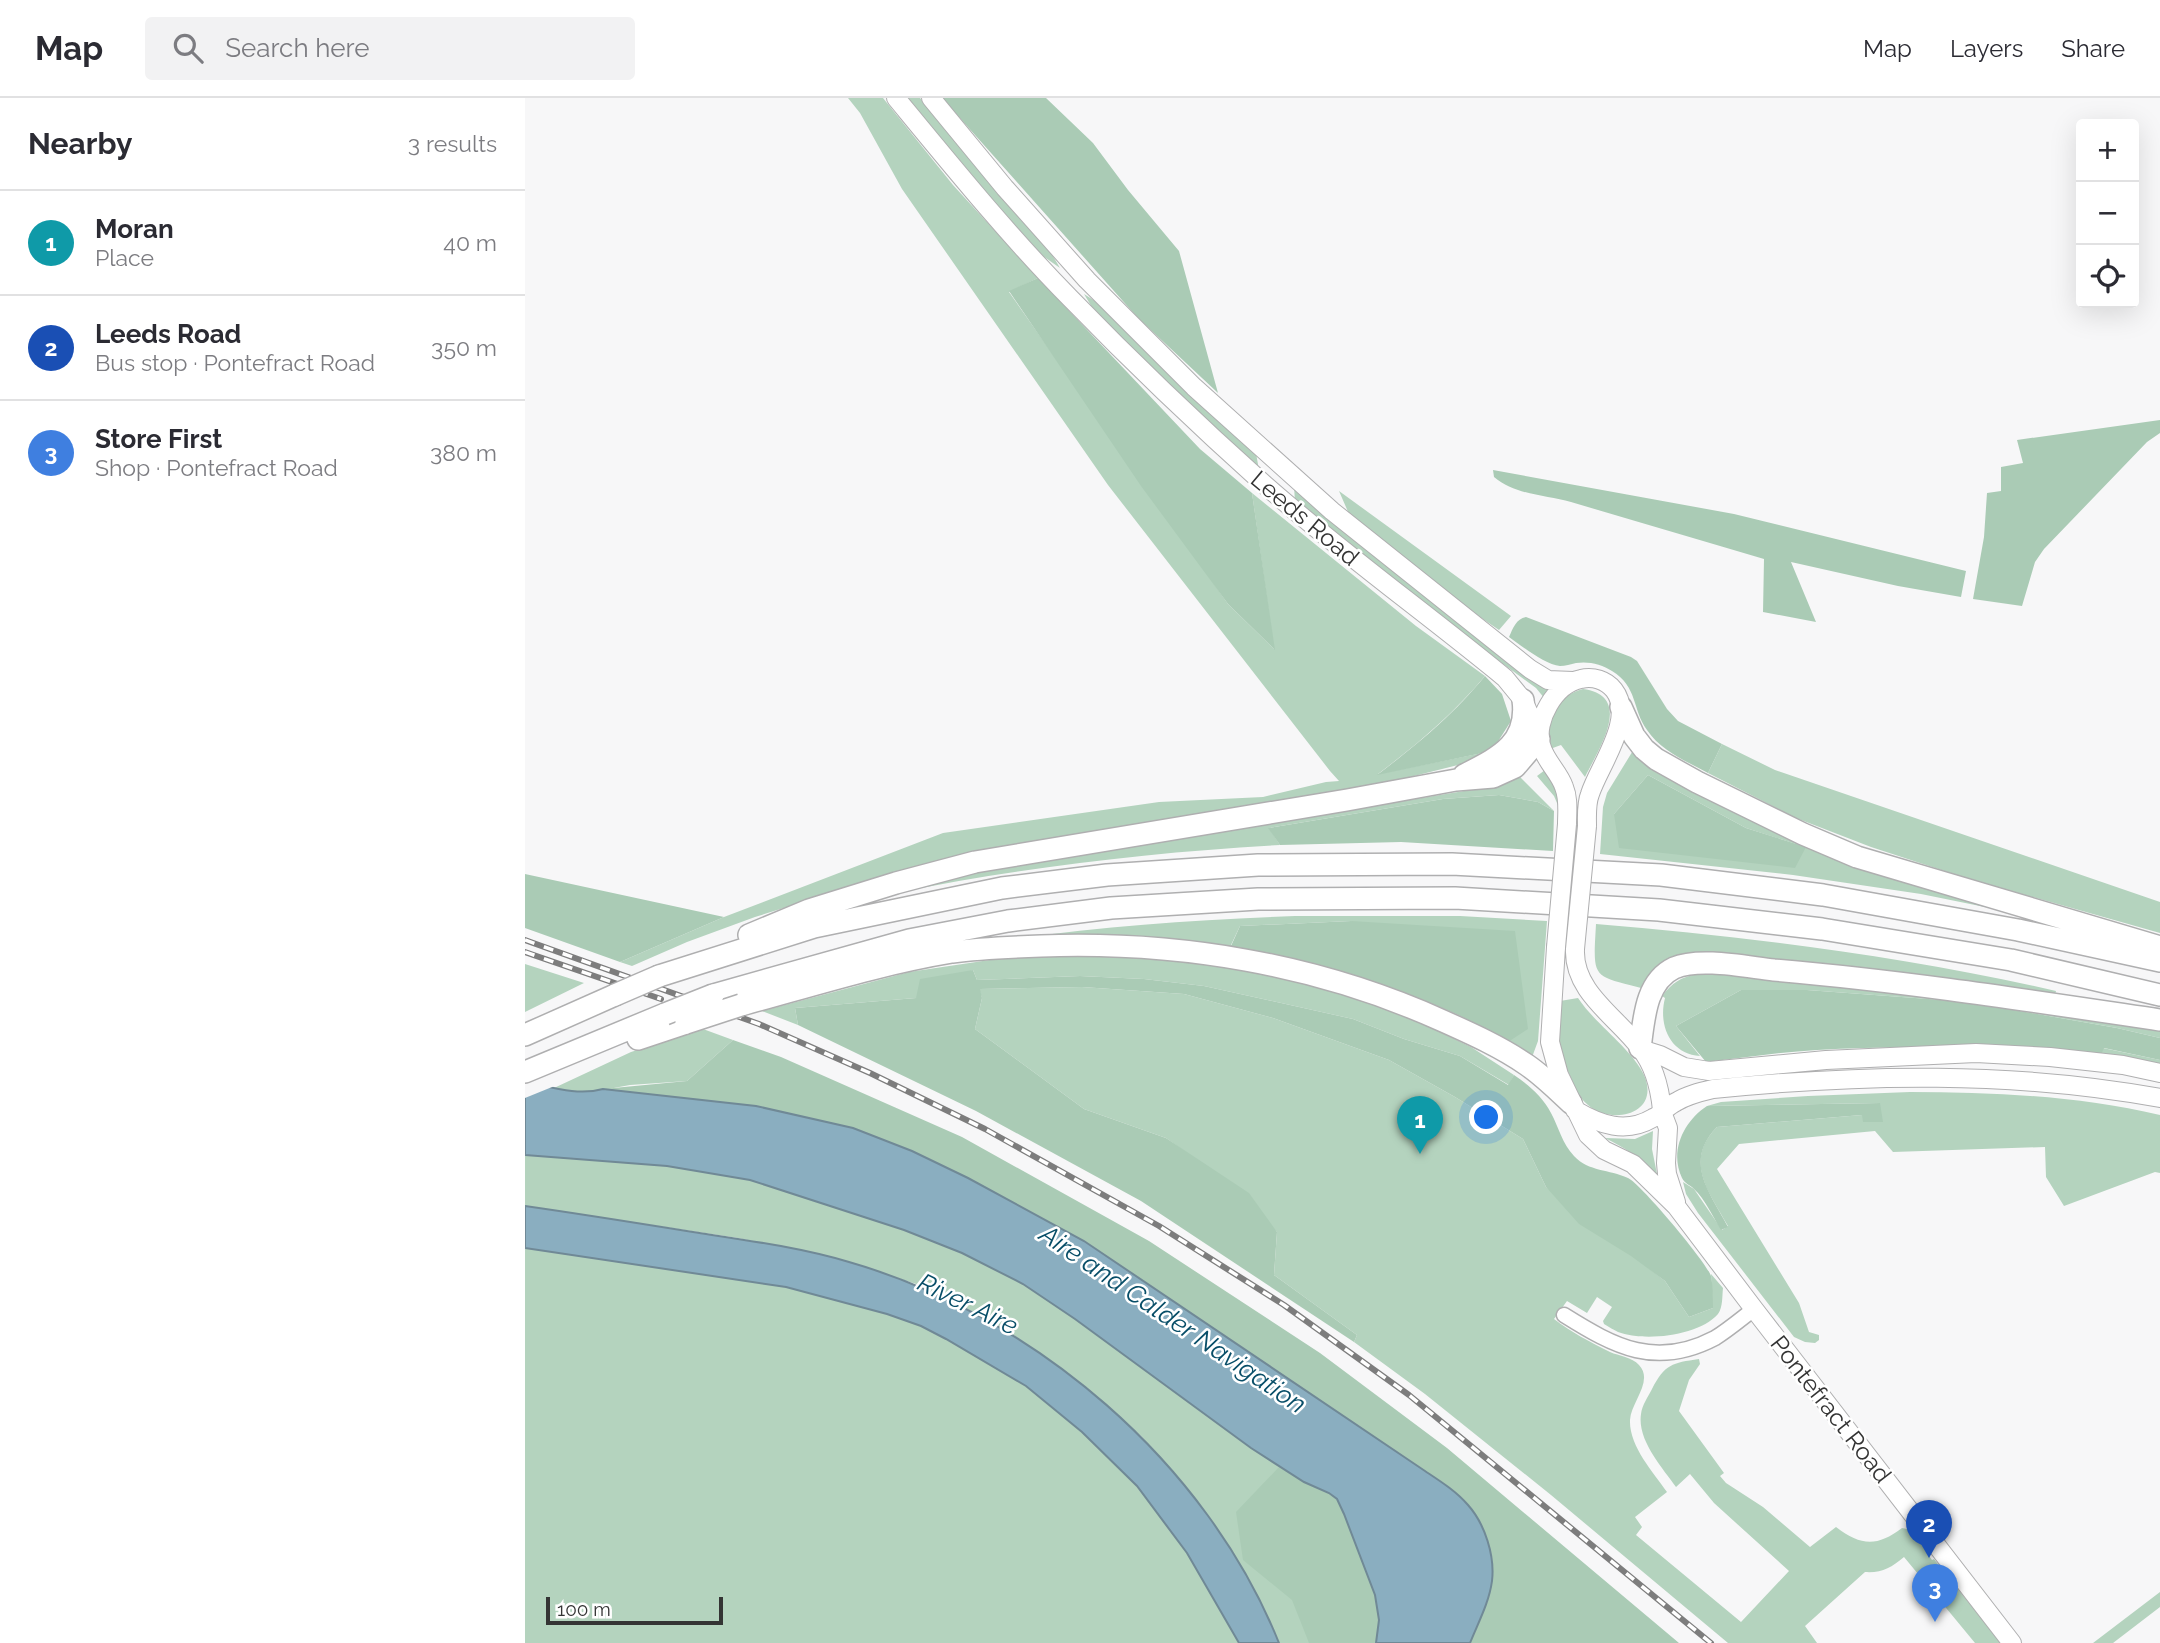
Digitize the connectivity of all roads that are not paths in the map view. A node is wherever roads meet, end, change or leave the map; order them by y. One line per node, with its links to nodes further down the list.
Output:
1 (896, 98): 4 (main road, Leeds Road)
2 (931, 98): 3 (main road, Leeds Road)
3 (1080, 272): 4 (main road); 5 (main road, Leeds Road)
4 (1068, 297): 6 (main road, Leeds Road)
5 (1573, 681): 7 (main road, Leeds Road); 8 (main road)
6 (1523, 700): 8 (main road, Leeds Road); 9 (highway)
7 (1621, 707): 11 (highway); 17 (main road, bridge)
8 (1539, 737): 9 (highway); 10 (main road, Leeds Road, bridge)
9 (1456, 779): 13 (highway)
10 (1556, 947): 22 (main road, Pontefract Road)
11 (2160, 947)
12 (2160, 961): 13 (highway)
13 (664, 975): 16 (highway, bridge)
14 (2160, 995): 18 (highway, bridge)
15 (2160, 1020): 17 (highway)
16 (525, 1035)
17 (1641, 1049): 20 (main road); 23 (main road, Pontefract Road)
18 (566, 1054): 19 (highway); 22 (highway, bridge)
19 (531, 1070)
20 (2160, 1073)
21 (2160, 1098): 23 (main road)
22 (1573, 1106): 23 (main road); 24 (main road, Pontefract Road)
23 (1662, 1111): 24 (main road, Pontefract Road)
24 (1676, 1206): 25 (main road, Pontefract Road)
25 (1754, 1309): 26 (street); 27 (main road, Pontefract Road)
26 (1565, 1315)
27 (2012, 1643)

